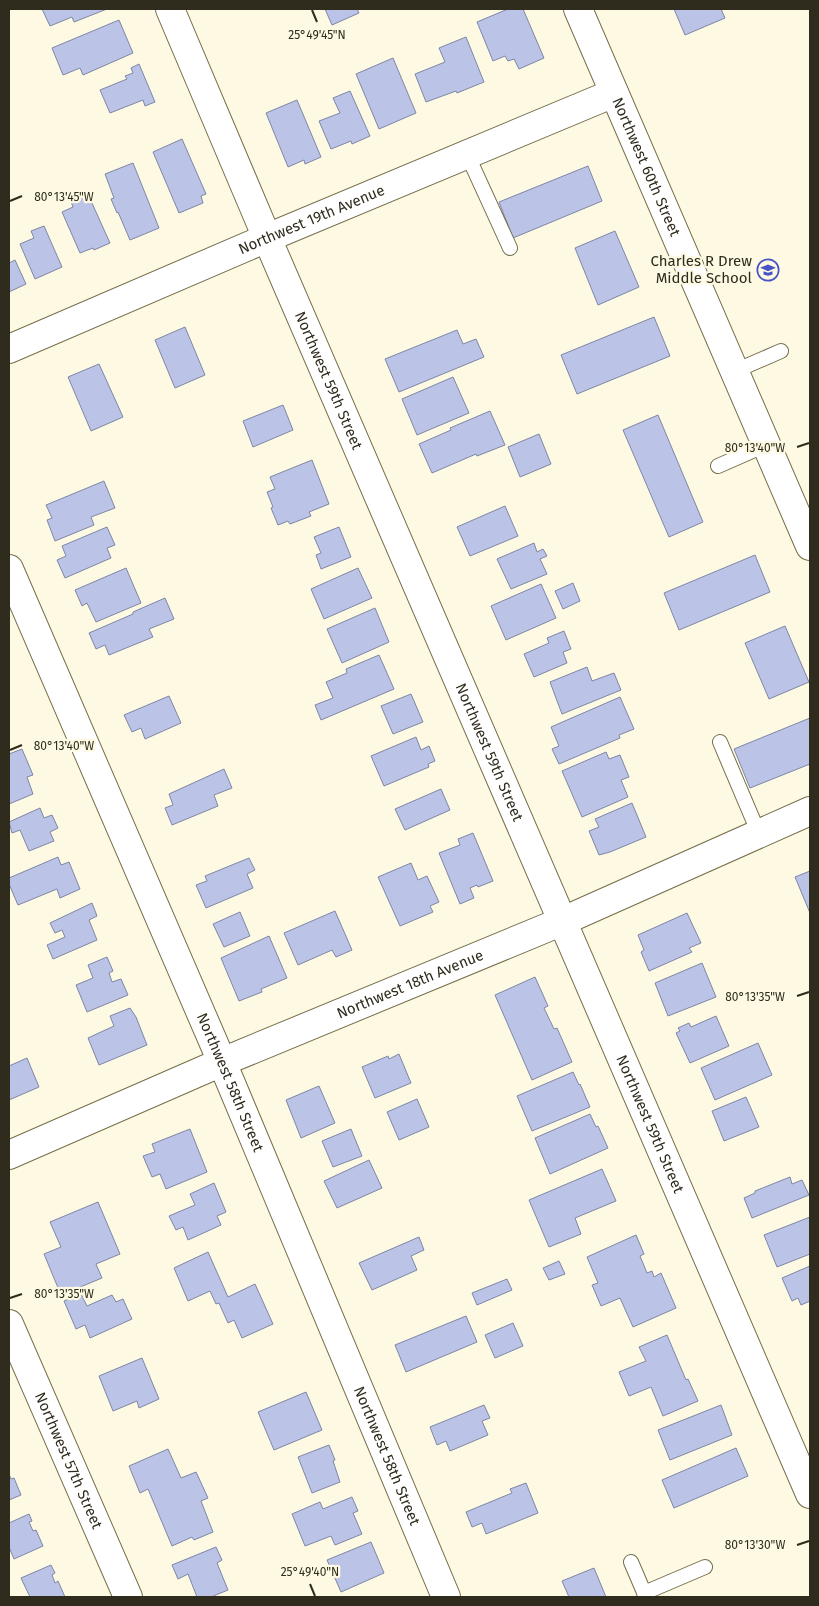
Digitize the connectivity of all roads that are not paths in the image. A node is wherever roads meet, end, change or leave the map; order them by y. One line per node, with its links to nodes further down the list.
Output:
1 (170, 9): 5 (street, Northwest 59th Street)
2 (578, 9): 3 (street, Northwest 60th Street)
3 (614, 93): 4 (street, Northwest 19th Avenue); 9 (street, Northwest 60th Street)
4 (467, 154): 5 (street, Northwest 19th Avenue); 6 (lane)
5 (267, 238): 7 (street, Northwest 19th Avenue); 17 (street, Northwest 59th Street)
6 (510, 248)
7 (9, 349)
8 (781, 351): 9 (lane)
9 (734, 372): 10 (street, Northwest 60th Street)
10 (766, 445): 11 (lane); 12 (street, Northwest 60th Street)
11 (718, 466)
12 (810, 546)
13 (9, 569): 18 (street, Northwest 58th Street)
14 (720, 742): 16 (lane)
15 (810, 811): 16 (street, Northwest 18th Avenue)
16 (759, 834): 17 (street, Northwest 18th Avenue)
17 (563, 921): 18 (street, Northwest 18th Avenue); 21 (street, Northwest 59th Street)
18 (222, 1062): 19 (street, Northwest 18th Avenue); 26 (street, Northwest 58th Street)
19 (9, 1155)
20 (9, 1324): 25 (street, Northwest 57th Street)
21 (810, 1494)
22 (631, 1562): 24 (lane)
23 (704, 1567): 24 (lane)
24 (645, 1595)
25 (128, 1597)
26 (446, 1597)

